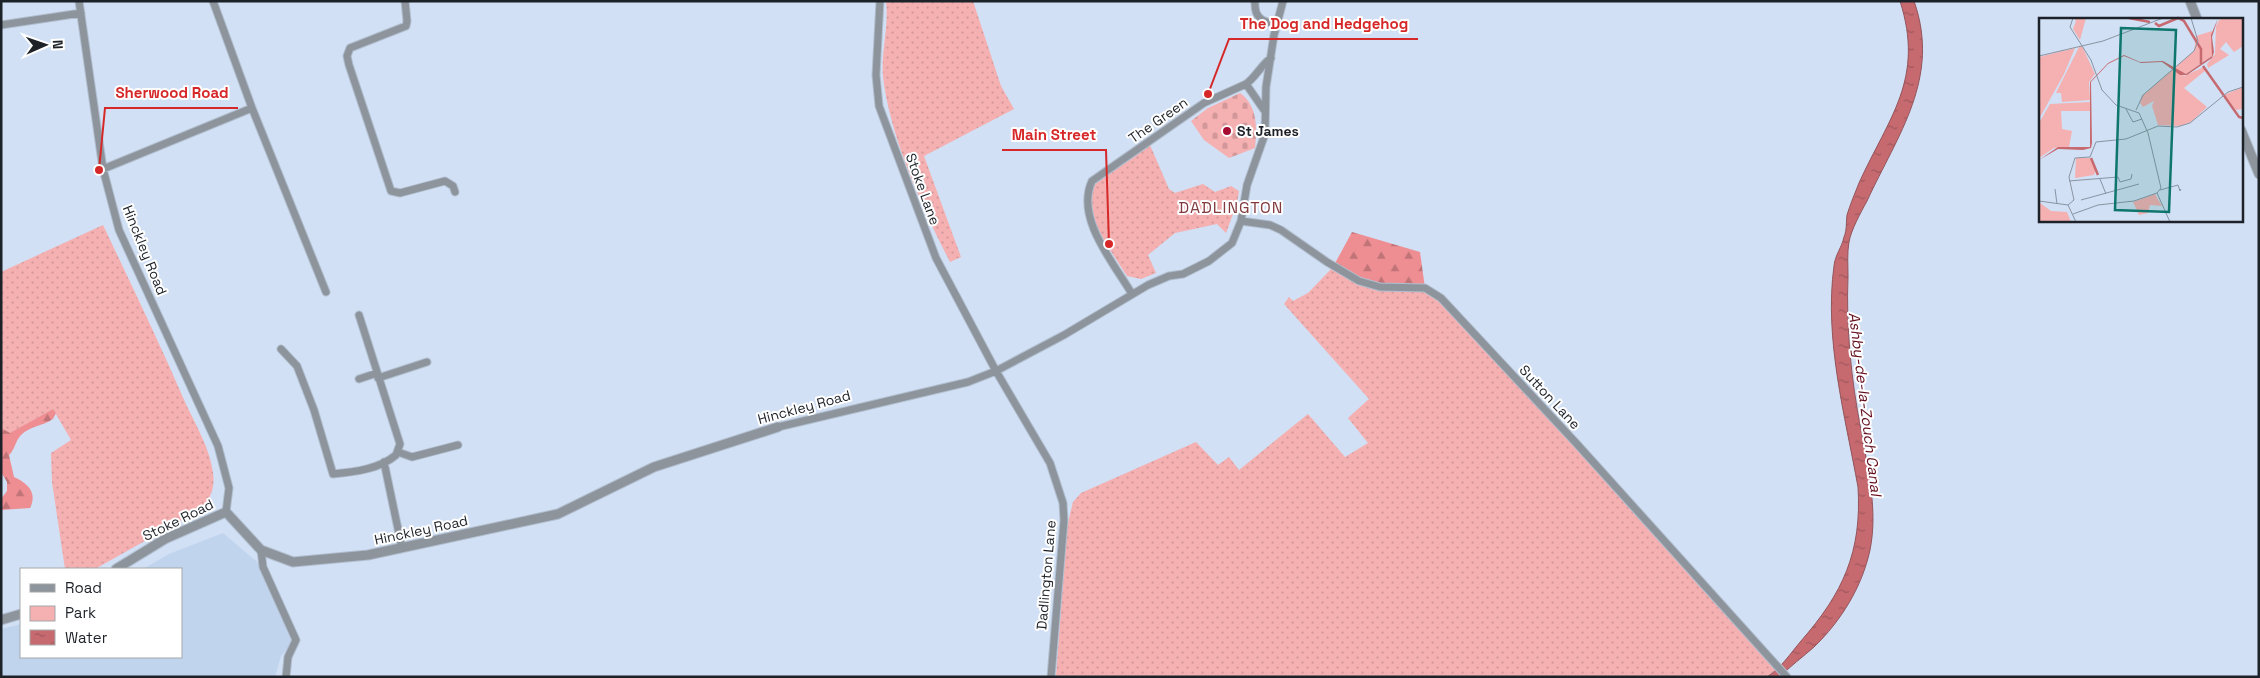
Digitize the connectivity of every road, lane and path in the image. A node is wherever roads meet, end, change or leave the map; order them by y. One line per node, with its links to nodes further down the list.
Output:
1 (79, 1): 8 (street, Hinckley Road)
2 (213, 1): 14 (street)
3 (405, 1): 19 (street)
4 (880, 1): 26 (street, Stoke Lane)
5 (1255, 1): 11 (street)
6 (1283, 1): 11 (street, Hinckley Road)
7 (2190, 1): 9 (street)
8 (81, 13): 10 (street); 17 (street, Hinckley Road)
9 (2197, 18)
10 (1, 24)
11 (1276, 24): 12 (street, Hinckley Road)
12 (1271, 58): 13 (street, The Green); 15 (street, Hinckley Road)
13 (1246, 84): 15 (street); 22 (street, The Green)
14 (252, 108): 17 (street); 21 (street)
15 (1264, 110): 20 (street, Hinckley Road)
16 (2242, 132): 18 (street)
17 (104, 169): 33 (street, Hinckley Road)
18 (2259, 174)
19 (455, 192)
20 (1241, 221): 22 (street, Hinckley Road); 41 (street, Sutton Lane)
21 (326, 292)
22 (1132, 294): 26 (street, Hinckley Road)
23 (359, 315): 27 (street)
24 (281, 349): 32 (street)
25 (426, 362): 27 (street)
26 (996, 371): 29 (street, Hinckley Road); 40 (street, Dadlington Lane)
27 (377, 376): 28 (street); 31 (street)
28 (360, 378)
29 (778, 427): 34 (street, Hinckley Road)
30 (458, 445): 31 (street)
31 (398, 452): 32 (street)
32 (384, 462): 34 (street)
33 (226, 512): 35 (street, Hinckley Road); 36 (street, Stoke Road)
34 (402, 548): 35 (street, Hinckley Road)
35 (261, 550): 39 (street)
36 (118, 568)
37 (20, 614): 38 (street)
38 (1, 620)
39 (286, 677)
40 (1051, 677)
41 (1787, 677)

